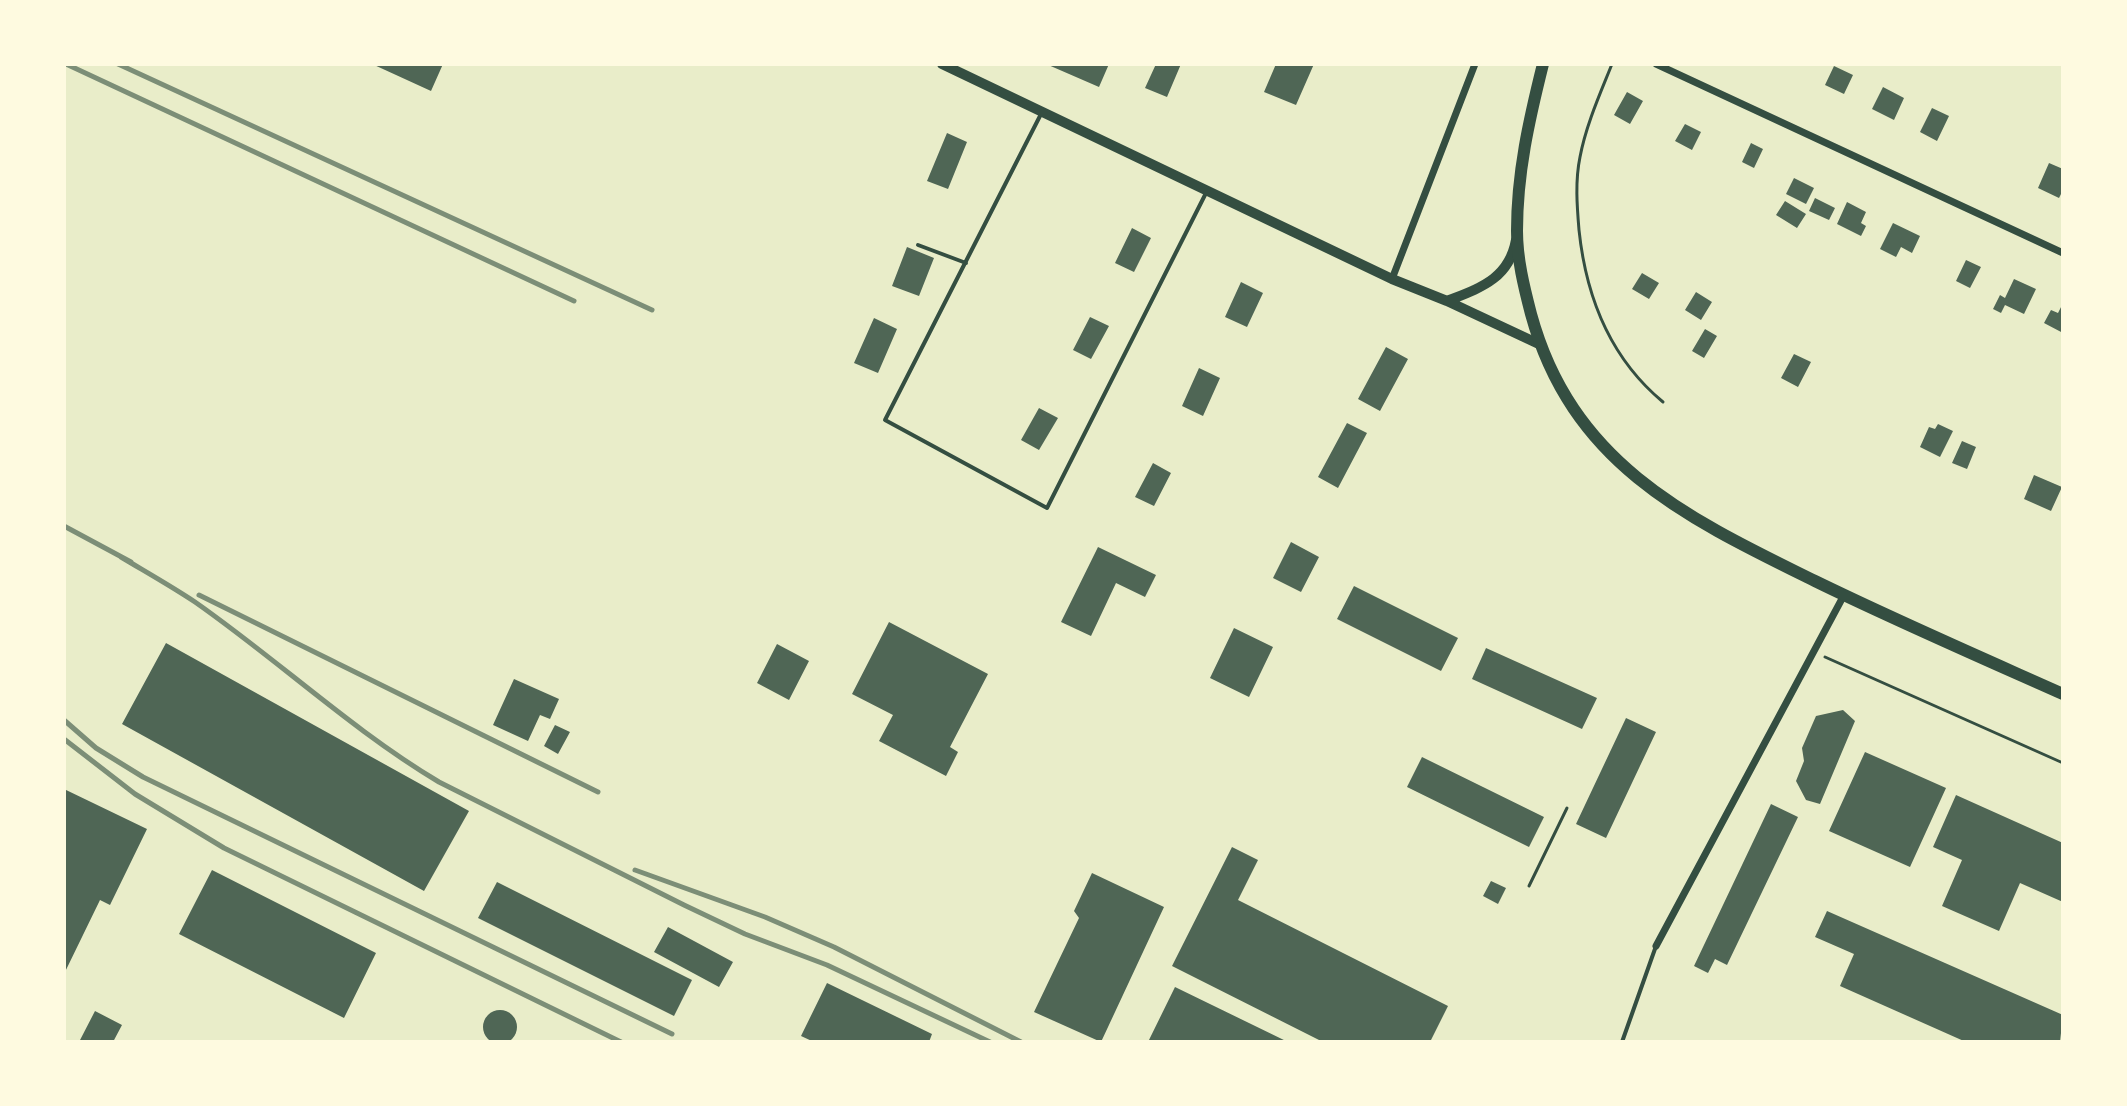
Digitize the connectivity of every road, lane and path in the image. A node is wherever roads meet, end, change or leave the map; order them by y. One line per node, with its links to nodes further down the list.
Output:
1 (942, 64): 6 (main road)
2 (1475, 64): 12 (street)
3 (1543, 64): 8 (main road)
4 (1612, 64): 15 (path)
5 (1656, 64): 10 (street)
6 (1042, 112): 7 (main road); 11 (lane)
7 (1207, 191): 11 (lane); 12 (main road)
8 (1517, 230): 13 (main road); 14 (main road)
9 (918, 245): 11 (lane)
10 (2063, 253)
11 (966, 263)
12 (1392, 279): 13 (main road)
13 (1447, 301): 14 (main road)
14 (1541, 345): 16 (main road)
15 (1663, 402)
16 (1844, 595): 17 (street); 18 (main road)
17 (1812, 652): 19 (path); 22 (street)
18 (2063, 694)
19 (2063, 763)
20 (1567, 808): 21 (path)
21 (1529, 886)
22 (1656, 946): 23 (lane)
23 (1622, 1042)

